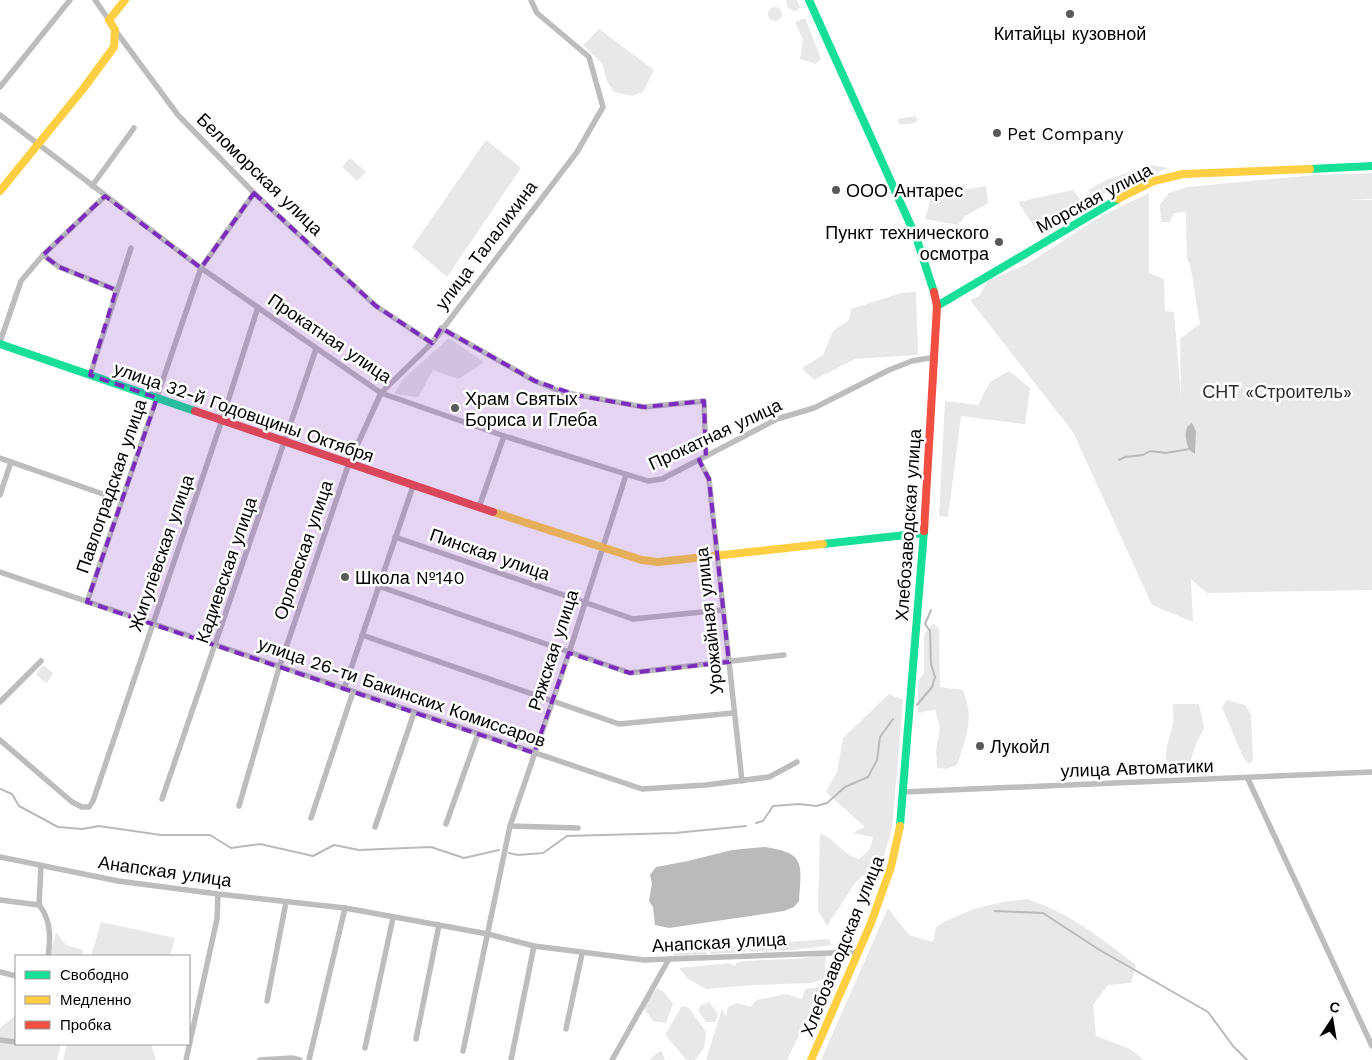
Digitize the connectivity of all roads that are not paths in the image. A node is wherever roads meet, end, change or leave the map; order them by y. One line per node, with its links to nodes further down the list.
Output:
1 (70, 0): 8 (street)
2 (95, 0): 6 (street, Беломорская улица)
3 (125, 0): 6 (main road)
4 (531, 0): 23 (street, улица Талалихина)
5 (809, 0): 21 (main road, Хлебозаводская улица)
6 (109, 20): 7 (main road, Беломорская улица)
7 (115, 30): 11 (main road); 15 (street, Беломорская улица)
8 (0, 87)
9 (0, 116): 11 (street, Прокатная улица)
10 (134, 128): 13 (street)
11 (37, 145): 13 (street, Прокатная улица); 14 (main road)
12 (1372, 166): 21 (main road, Морская улица)
13 (92, 186): 16 (street, Прокатная улица)
14 (0, 191)
15 (254, 193): 19 (street, Павлоградская улица); 25 (street, Беломорская улица)
16 (105, 196): 18 (street); 19 (street, Прокатная улица)
17 (131, 248): 20 (street)
18 (43, 255): 20 (street); 24 (street)
19 (201, 268): 22 (street, Прокатная улица); 30 (street, Павлоградская улица)
20 (116, 290): 28 (street)
21 (937, 306): 27 (main road, Хлебозаводская улица)
22 (258, 307): 26 (street, Прокатная улица); 31 (street, Жигулёвская улица)
23 (441, 328): 25 (street, улица Талалихина); 34 (street)
24 (0, 343): 28 (main road, улица 32-й Годовщины Октября)
25 (432, 343): 29 (street, улица Талалихина)
26 (316, 349): 29 (street, Прокатная улица); 33 (street, Кадиевская улица)
27 (935, 357): 34 (street, Прокатная улица); 44 (main road, Хлебозаводская улица)
28 (90, 375): 30 (main road, улица 32-й Годовщины Октября)
29 (381, 393): 32 (street, Прокатная улица); 38 (street, Орловская улица)
30 (157, 398): 31 (main road, улица 32-й Годовщины Октября); 42 (street, Павлоградская улица)
31 (222, 420): 33 (main road, улица 32-й Годовщины Октября); 53 (street, Жигулёвская улица)
32 (504, 436): 39 (street, Прокатная улица); 43 (street)
33 (286, 442): 38 (main road, улица 32-й Годовщины Октября); 55 (street, Кадиевская улица)
34 (706, 456): 36 (street, Прокатная улица)
35 (0, 458): 37 (street)
36 (699, 460): 39 (street, Прокатная улица); 47 (street, Урожайная улица)
37 (11, 462): 41 (street); 42 (street)
38 (349, 463): 40 (main road, улица 32-й Годовщины Октября); 60 (street, Орловская улица)
39 (626, 475): 46 (street, Ряжская улица)
40 (413, 486): 43 (main road, улица 32-й Годовщины Октября); 45 (street)
41 (0, 495)
42 (120, 500): 50 (street, Павлоградская улица)
43 (480, 507): 46 (main road, улица 32-й Годовщины Октября)
44 (924, 533): 47 (main road, улица 32-й Годовщины Октября); 74 (main road, Хлебозаводская улица)
45 (395, 537): 49 (street); 51 (street, Пинская улица)
46 (602, 549): 47 (main road, улица 32-й Годовщины Октября); 51 (street, Ряжская улица)
47 (718, 555): 52 (street, Урожайная улица)
48 (0, 572): 50 (street, улица 26-ти Бакинских Комиссаров)
49 (378, 586): 54 (street); 56 (street)
50 (87, 602): 53 (street, улица 26-ти Бакинских Комиссаров)
51 (584, 603): 52 (street, Пинская улица); 56 (street, Ряжская улица)
52 (722, 610): 59 (street, Урожайная улица)
53 (152, 624): 55 (street, улица 26-ти Бакинских Комиссаров); 68 (street, Жигулёвская улица)
54 (362, 635): 61 (street); 63 (street)
55 (216, 644): 60 (street, улица 26-ти Бакинских Комиссаров); 75 (street, Кадиевская улица)
56 (569, 653): 59 (street); 63 (street, Ряжская улица)
57 (784, 655): 59 (street)
58 (41, 661): 64 (street)
59 (729, 662): 66 (street, Урожайная улица)
60 (279, 668): 61 (street, улица 26-ти Бакинских Комиссаров); 76 (street, Орловская улица)
61 (344, 689): 62 (street, улица 26-ти Бакинских Комиссаров)
62 (353, 692): 65 (street, улица 26-ти Бакинских Комиссаров); 77 (street)
63 (552, 700): 66 (street); 69 (street, Ряжская улица)
64 (0, 702)
65 (414, 713): 67 (street, улица 26-ти Бакинских Комиссаров); 80 (street)
66 (733, 713): 73 (street, Урожайная улица)
67 (478, 734): 69 (street, улица 26-ти Бакинских Комиссаров); 78 (street)
68 (0, 740)
69 (534, 753): 73 (street, улица 26-ти Бакинских Комиссаров); 79 (street, Ряжская улица)
70 (797, 762): 73 (street, улица 26-ти Бакинских Комиссаров)
71 (1372, 772): 72 (street, улица Автоматики)
72 (1248, 779): 74 (street, улица Автоматики); 106 (street)
73 (742, 781)
74 (903, 792): 93 (main road, Хлебозаводская улица)
75 (162, 799)
76 (239, 806)
77 (311, 818)
78 (446, 824)
79 (510, 826): 81 (street); 91 (street, Ряжская улица)
80 (375, 827)
81 (578, 828)
82 (0, 857): 83 (street, Анапская улица)
83 (40, 866): 84 (street, Анапская улица); 87 (street)
84 (218, 894): 86 (street, Анапская улица); 104 (street)
85 (0, 900): 87 (street)
86 (286, 902): 88 (street, Анапская улица); 99 (street)
87 (39, 905): 95 (street)
88 (345, 908): 89 (street, Анапская улица); 112 (street)
89 (393, 918): 90 (street, Анапская улица); 107 (street)
90 (439, 925): 91 (street, Анапская улица); 101 (street)
91 (488, 934): 92 (street, Анапская улица); 108 (street)
92 (534, 946): 94 (street, Анапская улица); 113 (street)
93 (858, 952): 96 (street, Анапская улица); 115 (main road, Хлебозаводская улица)
94 (582, 954): 96 (street, Анапская улица); 100 (street)
95 (48, 955)
96 (669, 959): 114 (street)
97 (0, 972): 98 (street)
98 (15, 976)
99 (267, 1001)
100 (566, 1030)
101 (416, 1039)
102 (0, 1040): 103 (street)
103 (15, 1042)
104 (190, 1042)
105 (189, 1045): 109 (street)
106 (1372, 1046)
107 (365, 1048)
108 (463, 1051)
109 (186, 1060)
110 (260, 1060): 111 (street)
111 (300, 1060)
112 (309, 1060)
113 (511, 1060)
114 (612, 1060)
115 (811, 1060)

